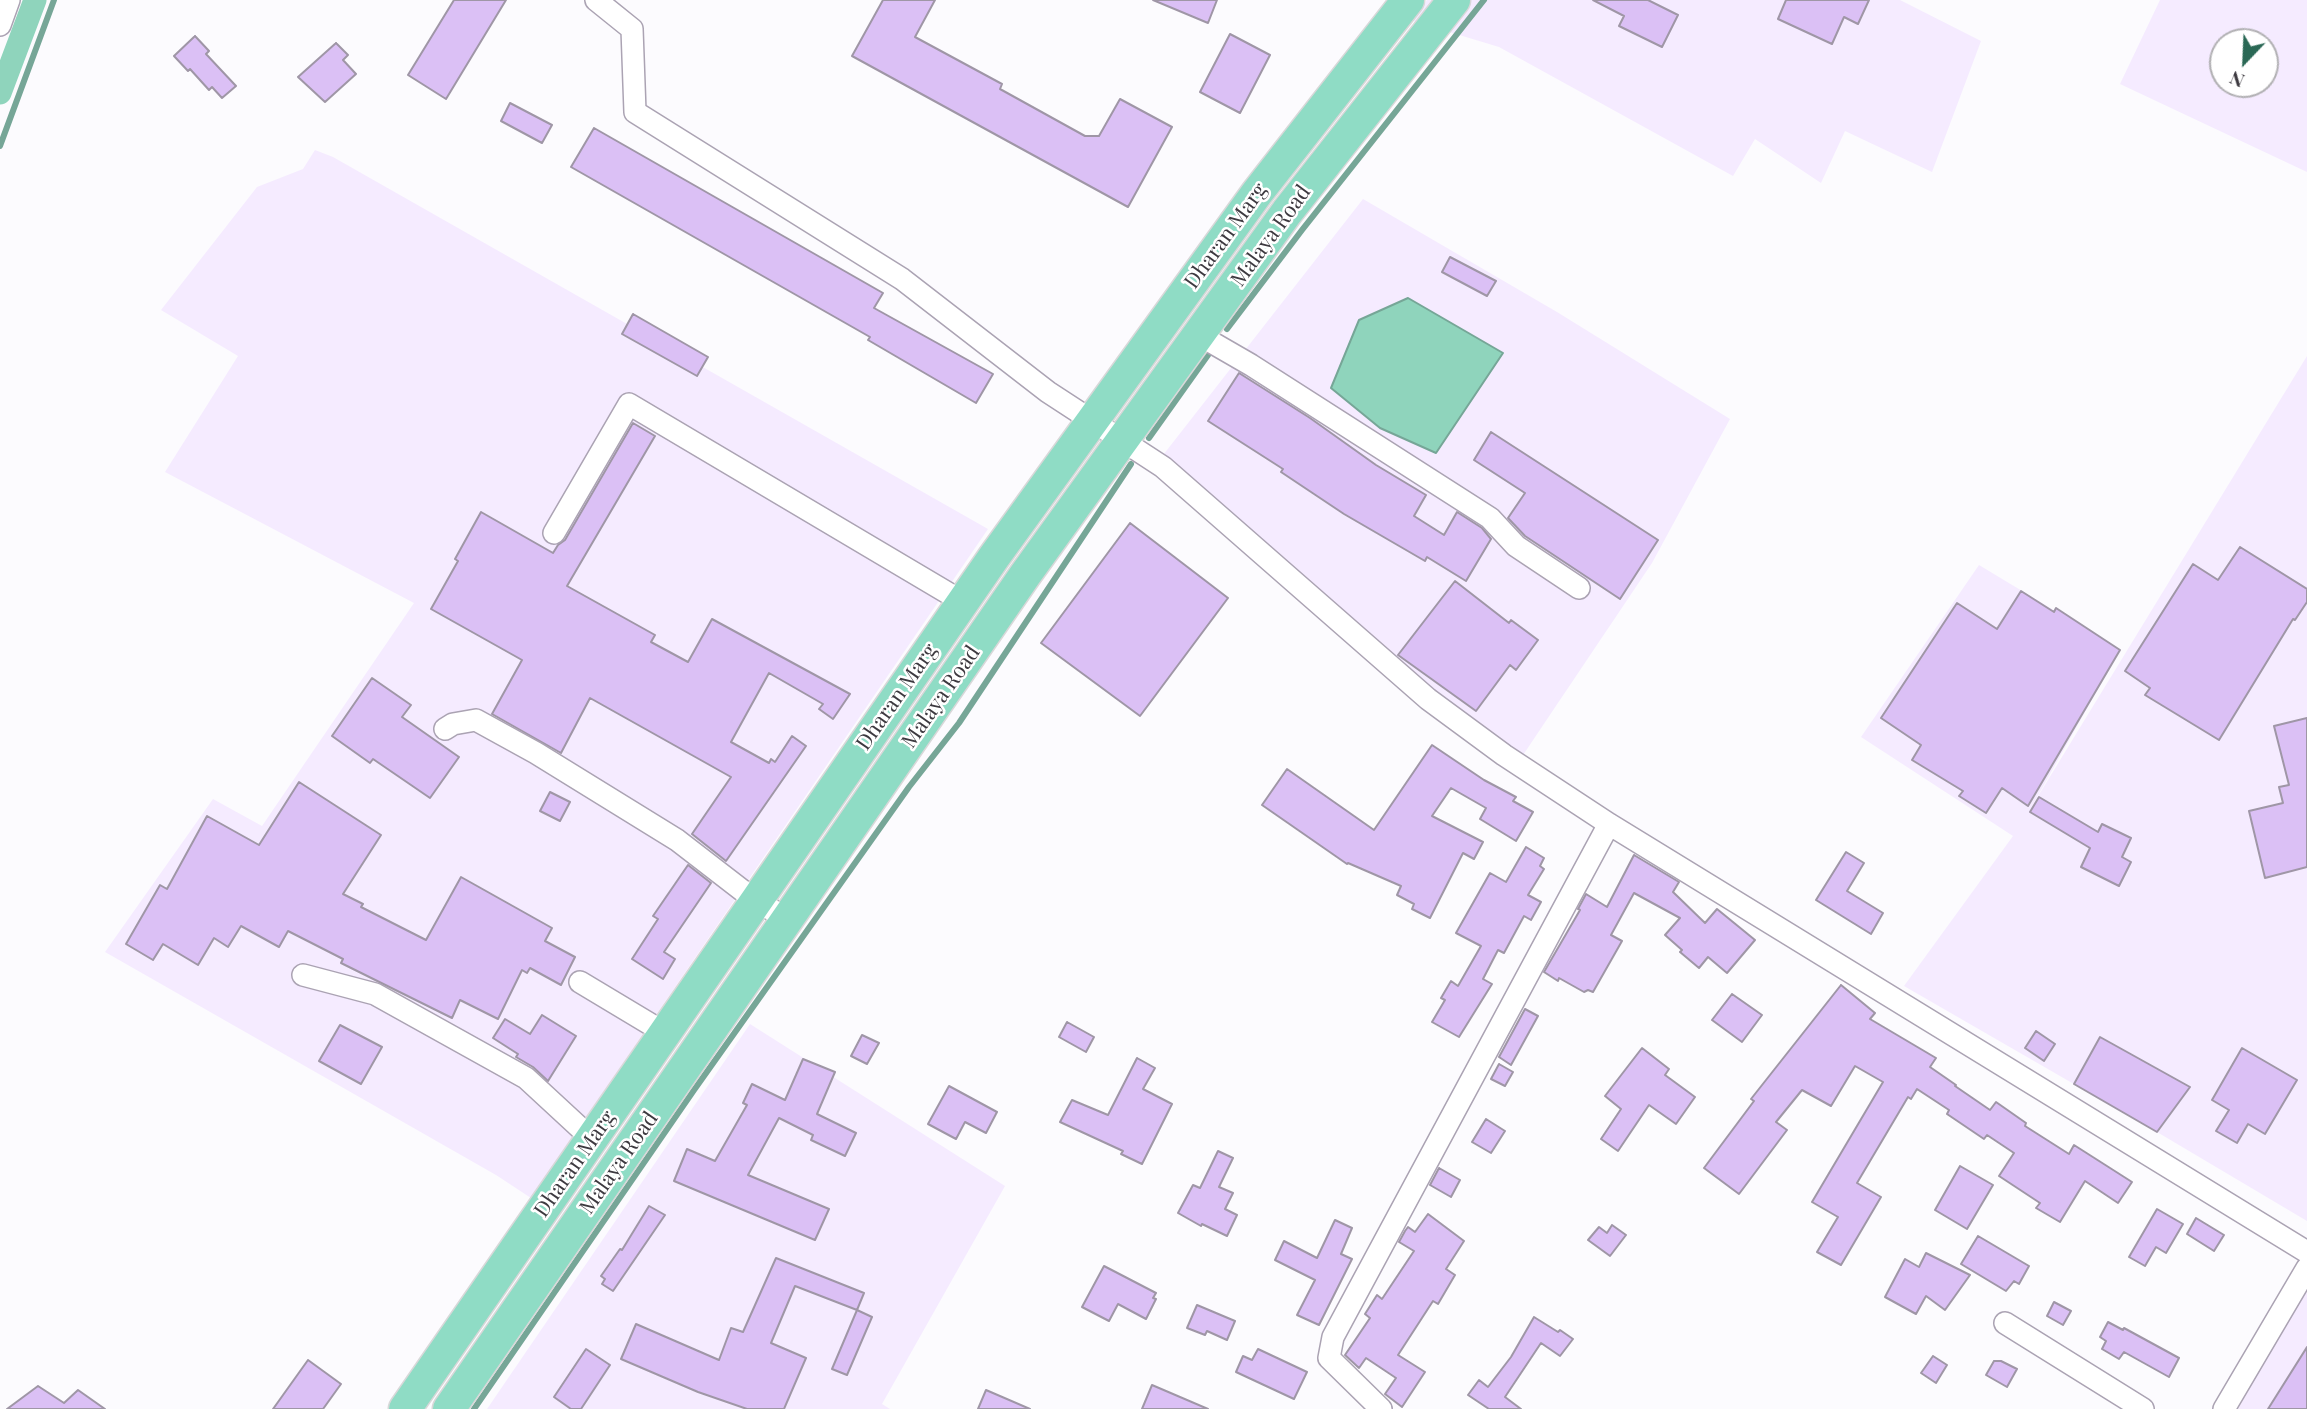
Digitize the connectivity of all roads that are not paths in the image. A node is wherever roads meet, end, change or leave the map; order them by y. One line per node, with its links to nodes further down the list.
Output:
1 (9, 0): 5 (street)
2 (596, 0): 9 (street)
3 (1408, 0): 6 (main road, Dharan Marg)
4 (1454, 0): 7 (main road, Malaya Road)
5 (0, 25)
6 (1299, 140): 7 (main road); 9 (main road, Dharan Marg)
7 (1328, 161): 8 (main road, Malaya Road)
8 (1199, 335): 10 (main road, Malaya Road); 12 (street)
9 (1093, 420): 10 (street); 13 (main road, Dharan Marg)
10 (1123, 441): 15 (street); 17 (main road, Malaya Road)
11 (554, 533): 13 (street)
12 (1579, 588)
13 (963, 602): 16 (main road, Dharan Marg)
14 (445, 729): 16 (street)
15 (1609, 824): 22 (street); 27 (street)
16 (756, 901): 17 (street); 20 (main road, Dharan Marg)
17 (788, 919): 26 (main road, Malaya Road)
18 (303, 975): 21 (street)
19 (580, 982): 20 (street)
20 (665, 1033): 21 (main road, Dharan Marg)
21 (592, 1139): 25 (main road, Dharan Marg)
22 (2307, 1252)
23 (2307, 1268): 29 (street)
24 (2005, 1323): 28 (street)
25 (405, 1409)
26 (449, 1409)
27 (1381, 1409)
28 (2143, 1409)
29 (2224, 1409)

